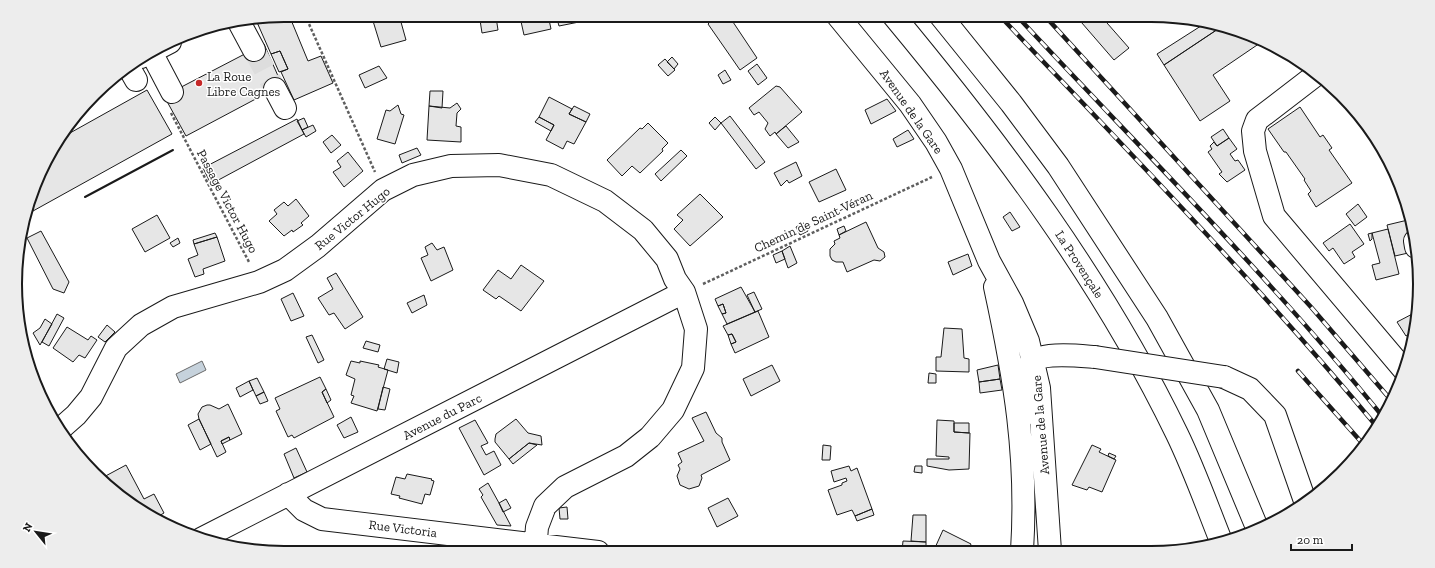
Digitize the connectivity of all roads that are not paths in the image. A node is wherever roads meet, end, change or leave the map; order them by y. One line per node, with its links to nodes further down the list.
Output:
1 (843, 22): 11 (main road, Avenue de la Gare)
2 (899, 22): 21 (main road, La Provençale)
3 (946, 22): 19 (main road)
4 (241, 26): 5 (main road)
5 (254, 50)
6 (149, 59): 9 (main road)
7 (1312, 78): 14 (main road)
8 (275, 89): 10 (main road)
9 (172, 92)
10 (285, 108)
11 (989, 261): 13 (main road, Avenue de la Gare); 16 (main road, Avenue de la Gare)
12 (684, 292): 15 (main road, Rue Victor Hugo); 17 (main road, Avenue du Parc); 23 (main road, Rue Victor Hugo)
13 (1033, 361): 16 (main road); 18 (main road, bridge); 25 (main road, Avenue de la Gare)
14 (1400, 364)
15 (64, 426)
16 (1021, 430): 24 (main road, Avenue de la Gare)
17 (288, 494): 20 (main road, Avenue du Parc); 22 (main road, Rue Victoria)
18 (1304, 497)
19 (1256, 524)
20 (209, 535)
21 (1219, 537)
22 (526, 546)
23 (535, 546)
24 (1022, 546)
25 (1050, 546)

